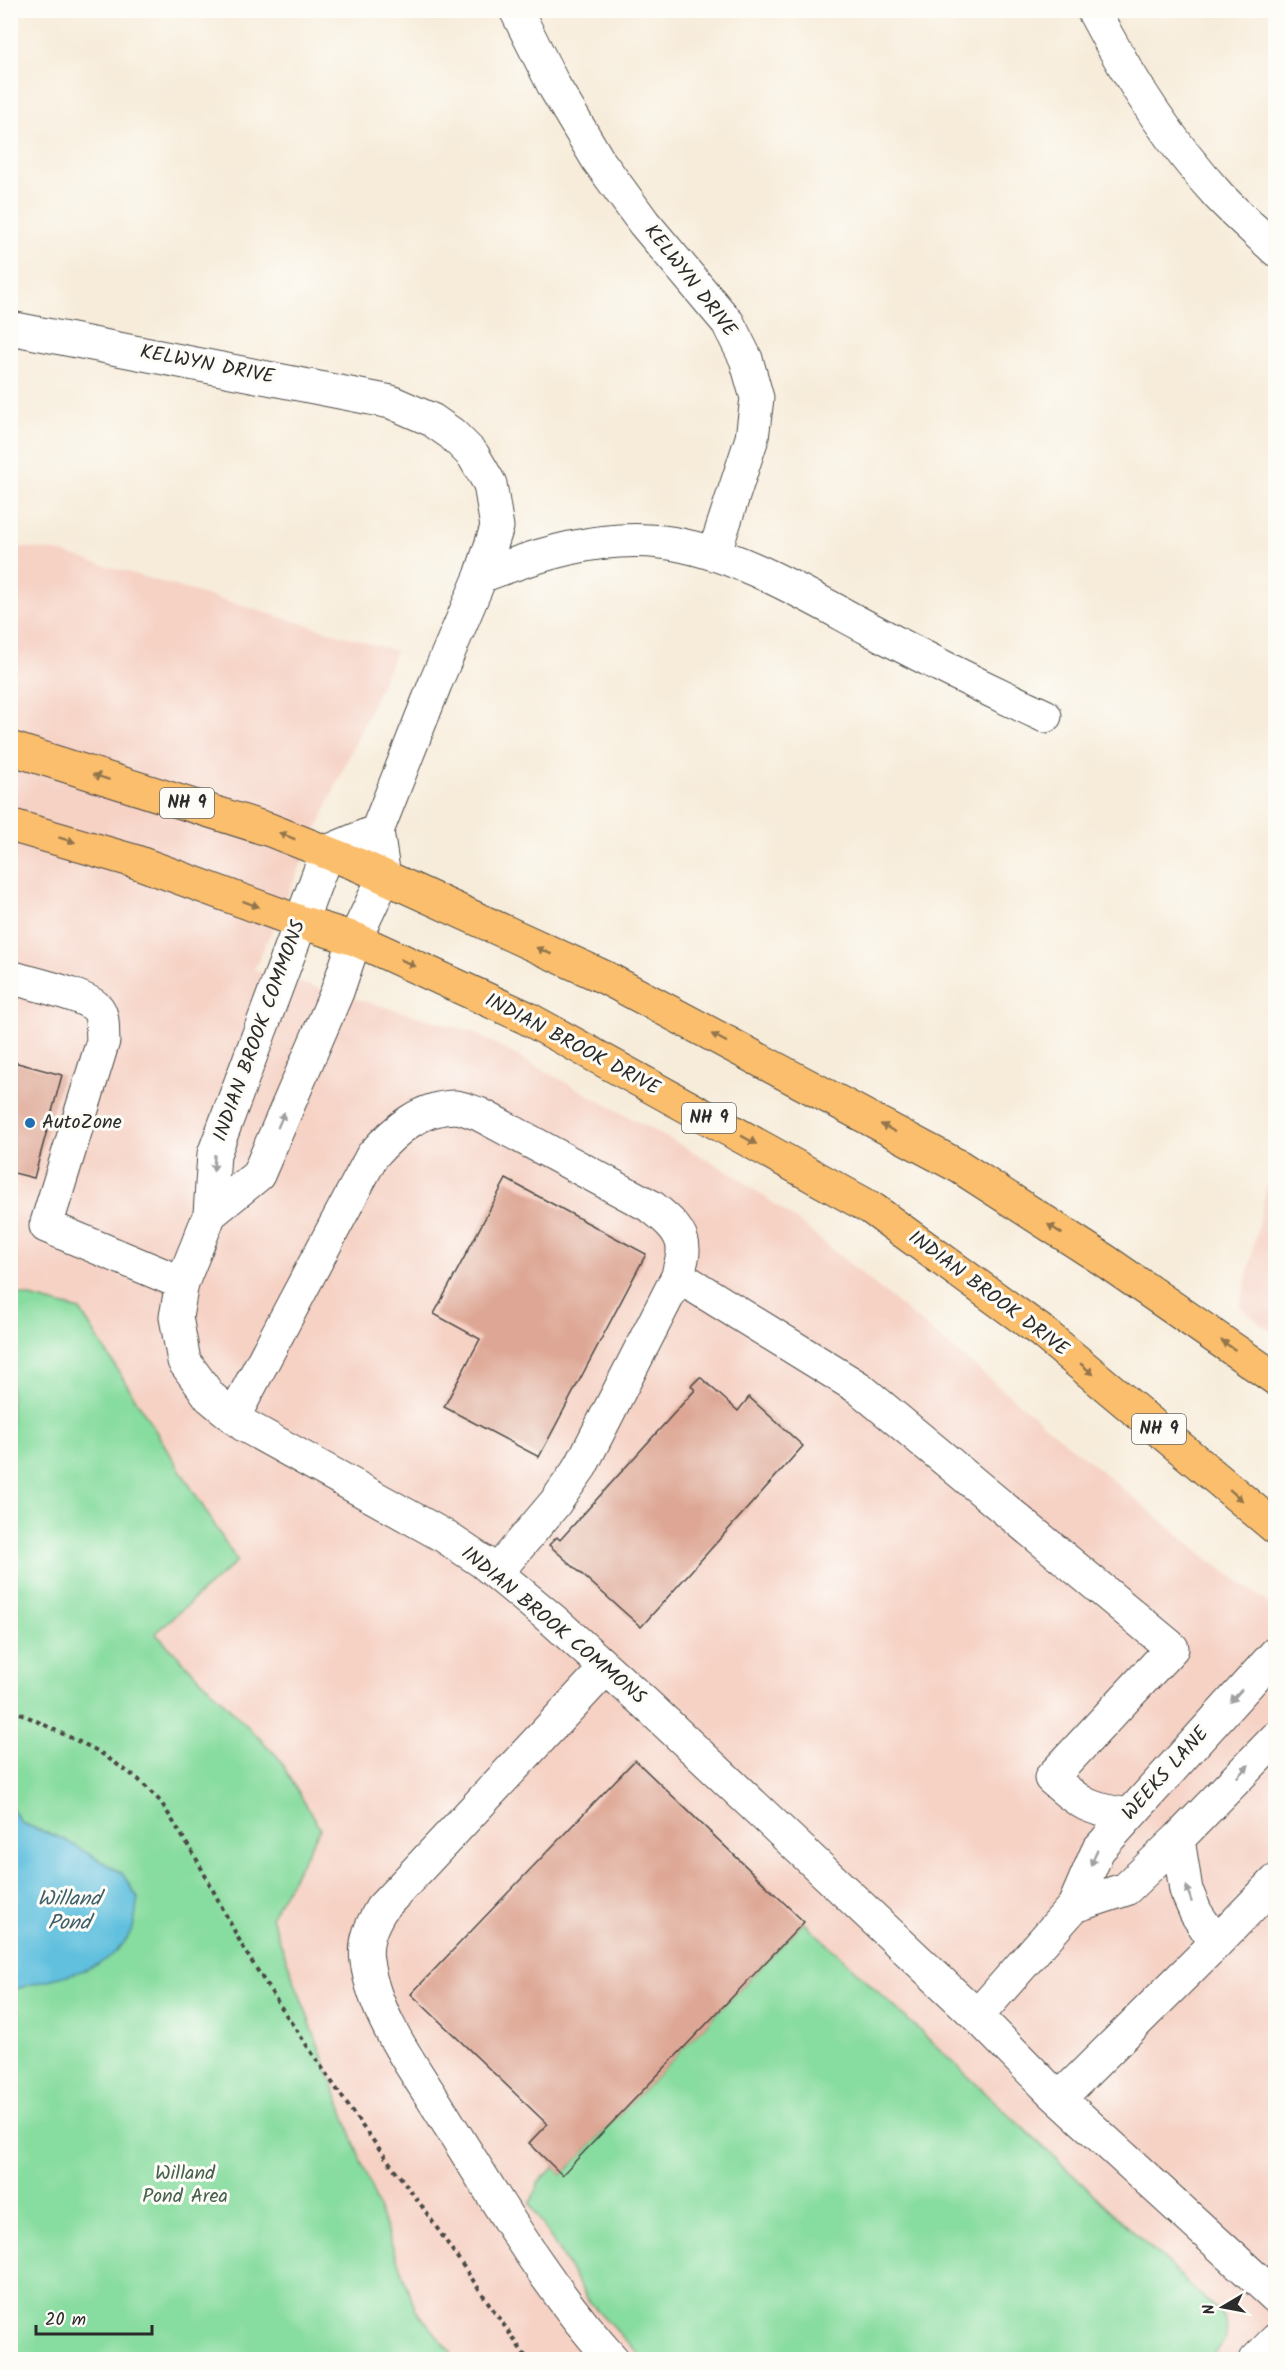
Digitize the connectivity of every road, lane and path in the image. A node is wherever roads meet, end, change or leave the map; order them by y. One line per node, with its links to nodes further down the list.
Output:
1 (516, 10): 5 (street, KELWYN DRIVE)
2 (1093, 10): 3 (street)
3 (1275, 250)
4 (10, 328): 6 (street, KELWYN DRIVE)
5 (714, 554): 6 (street); 7 (street)
6 (481, 576): 10 (street, KELWYN DRIVE)
7 (1045, 716)
8 (10, 748): 11 (main road, NH 9, one-way to 8)
9 (10, 825): 13 (main road, INDIAN BROOK DRIVE / NH 9, one-way to 13)
10 (377, 831): 11 (street); 12 (street)
11 (327, 852): 12 (main road, NH 9); 13 (street, INDIAN BROOK COMMONS)
12 (384, 878): 14 (street); 19 (main road, NH 9, one-way to 12)
13 (300, 922): 14 (main road, INDIAN BROOK DRIVE / NH 9); 16 (street, INDIAN BROOK COMMONS, one-way to 16)
14 (355, 939): 16 (street, INDIAN BROOK COMMONS, one-way to 14); 21 (main road, INDIAN BROOK DRIVE / NH 9, one-way to 21)
15 (10, 977): 18 (street)
16 (210, 1214): 18 (street, INDIAN BROOK COMMONS)
17 (678, 1276): 20 (street); 22 (street); 27 (street)
18 (182, 1282): 20 (street, INDIAN BROOK COMMONS)
19 (1275, 1379)
20 (234, 1416): 22 (street, INDIAN BROOK COMMONS)
21 (1275, 1528)
22 (496, 1573): 24 (street, INDIAN BROOK COMMONS)
23 (1275, 1653): 27 (street, WEEKS LANE, one-way to 27)
24 (606, 1668): 32 (street, INDIAN BROOK COMMONS); 37 (street)
25 (20, 1713): 36 (path)
26 (1275, 1737): 28 (street, one-way to 26)
27 (1129, 1815): 30 (street, WEEKS LANE, one-way to 30)
28 (1179, 1839): 30 (street); 31 (street, one-way to 28)
29 (1275, 1881): 31 (street)
30 (1074, 1906): 32 (street, WEEKS LANE)
31 (1216, 1943): 33 (street)
32 (977, 2016): 33 (street, INDIAN BROOK COMMONS)
33 (1060, 2098): 34 (street, INDIAN BROOK COMMONS)
34 (1275, 2297)
35 (1275, 2340): 38 (street)
36 (528, 2360)
37 (613, 2360)
38 (1256, 2360)

